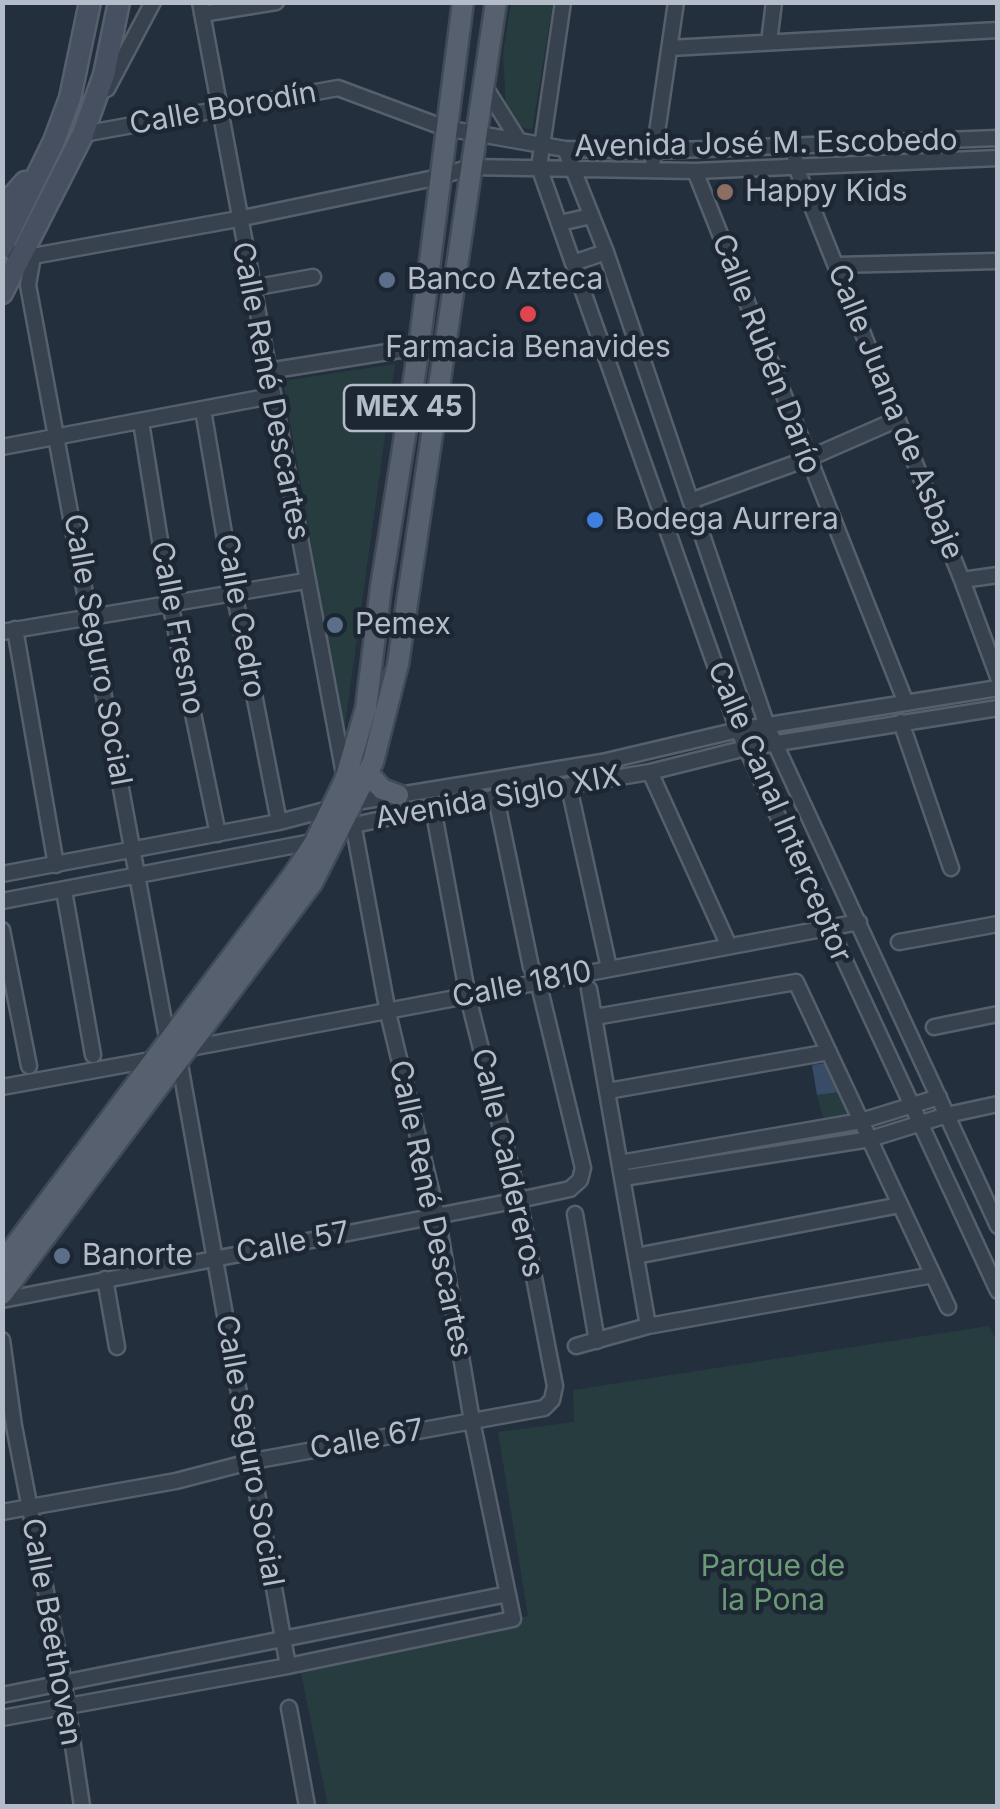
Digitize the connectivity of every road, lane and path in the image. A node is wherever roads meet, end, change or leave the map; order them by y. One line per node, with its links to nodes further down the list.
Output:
1 (90, 2): 25 (street)
2 (119, 2): 18 (street)
3 (152, 2): 18 (street)
4 (276, 2): 10 (street)
5 (463, 2): 16 (main road, MEX 45)
6 (496, 2): 14 (main road, MEX 45)
7 (563, 2): 21 (street)
8 (676, 2): 13 (street)
9 (774, 2): 12 (street)
10 (201, 8): 15 (street, Calle René Descartes)
11 (998, 30): 12 (street)
12 (769, 42): 13 (street)
13 (670, 48): 24 (street)
14 (484, 85): 17 (main road, MEX 45); 20 (street)
15 (219, 112): 16 (street, Calle Borodín); 18 (street, Calle Borodín); 36 (street, Calle René Descartes)
16 (445, 128): 17 (street, Calle Borodín); 33 (main road, MEX 45)
17 (476, 132): 20 (street, Avenida José M. Escobedo); 27 (main road, MEX 45)
18 (83, 134): 38 (street)
19 (998, 138): 22 (street, Avenida José M. Escobedo)
20 (519, 142): 21 (street, Avenida José M. Escobedo)
21 (541, 146): 23 (street, Avenida José M. Escobedo); 28 (street)
22 (794, 148): 24 (street, Avenida José M. Escobedo); 29 (street, Calle Juana de Asbaje)
23 (565, 149): 24 (street, Avenida José M. Escobedo); 30 (street, Calle Canal Interceptor)
24 (652, 151): 31 (street)
25 (48, 154): 34 (street); 38 (street)
26 (998, 158): 29 (street, Avenida José M. Escobedo)
27 (470, 167): 28 (street, Avenida José M. Escobedo); 33 (street, Avenida José M. Escobedo); 73 (main road, MEX 45)
28 (539, 167): 30 (street, Avenida José M. Escobedo); 37 (street, Calle Canal Interceptor)
29 (796, 167): 32 (street, Avenida José M. Escobedo); 42 (street, Calle Juana de Asbaje)
30 (575, 169): 31 (street, Avenida José M. Escobedo); 35 (street, Calle Canal Interceptor)
31 (654, 171): 32 (street, Avenida José M. Escobedo)
32 (695, 171): 54 (street, Calle Rubén Darío)
33 (439, 177): 36 (street, Avenida José M. Escobedo); 46 (main road, MEX 45)
34 (2, 208)
35 (591, 216): 37 (street); 39 (street, Calle Canal Interceptor)
36 (238, 219): 38 (street, Avenida José M. Escobedo); 45 (street, Calle René Descartes)
37 (560, 223): 41 (street, Calle Canal Interceptor)
38 (14, 252): 44 (street); 52 (street, Calle Seguro Social)
39 (606, 252): 41 (street); 55 (street, Calle Canal Interceptor)
40 (998, 261): 42 (street)
41 (573, 263): 69 (street, Calle Canal Interceptor)
42 (837, 265): 50 (street, Calle Juana de Asbaje)
43 (313, 277): 45 (street)
44 (5, 284)
45 (252, 288): 47 (street, Calle René Descartes)
46 (418, 347): 47 (street); 74 (main road, MEX 45)
47 (268, 371): 48 (street, Calle René Descartes)
48 (271, 396): 49 (street); 58 (street, Calle René Descartes)
49 (203, 410): 51 (street); 59 (street, Calle Cedro)
50 (896, 420): 54 (street); 57 (street, Calle Juana de Asbaje)
51 (141, 422): 52 (street); 60 (street, Calle Fresno)
52 (58, 438): 53 (street); 61 (street, Calle Seguro Social)
53 (2, 447)
54 (808, 459): 55 (street); 65 (street, Calle Rubén Darío)
55 (693, 500): 68 (street, Calle Canal Interceptor)
56 (998, 575): 57 (street)
57 (962, 580): 63 (street, Calle Juana de Asbaje)
58 (306, 581): 59 (street); 74 (street, Calle René Descartes)
59 (234, 592): 60 (street); 81 (street, Calle Cedro)
60 (170, 603): 61 (street); 83 (street, Calle Fresno)
61 (91, 615): 62 (street); 85 (street, Calle Seguro Social)
62 (9, 631): 86 (street)
63 (998, 677)
64 (998, 688): 65 (street, Avenida Siglo XIX)
65 (906, 703): 68 (street, Avenida Siglo XIX)
66 (998, 708): 67 (street, Avenida Siglo XIX)
67 (901, 722): 70 (street, Avenida Siglo XIX); 87 (street)
68 (768, 726): 69 (street, Avenida Siglo XIX); 70 (street, Calle Canal Interceptor)
69 (738, 730): 71 (street, Calle Canal Interceptor); 76 (street, Avenida Siglo XIX)
70 (776, 746): 71 (street, Avenida Siglo XIX); 92 (street, Calle Canal Interceptor)
71 (746, 748): 72 (street, Avenida Siglo XIX); 94 (street, Calle Canal Interceptor)
72 (650, 772): 75 (street, Avenida Siglo XIX); 97 (street)
73 (369, 774): 76 (main road); 78 (main road, MEX 45)
74 (345, 780): 79 (main road, MEX 45)
75 (570, 787): 77 (street, Avenida Siglo XIX); 98 (street)
76 (398, 795): 78 (street, Avenida Siglo XIX)
77 (496, 798): 80 (street, Avenida Siglo XIX); 99 (street)
78 (356, 802): 79 (street, Avenida Siglo XIX); 82 (main road, MEX 45)
79 (330, 808): 81 (street, Avenida Siglo XIX); 84 (main road, MEX 45)
80 (433, 808): 82 (street, Avenida Siglo XIX); 101 (street, Calle Caldereros)
81 (279, 822): 83 (street, Avenida Siglo XIX)
82 (347, 826): 84 (street, Avenida Siglo XIX); 102 (street, Calle René Descartes); 106 (main road, MEX 45)
83 (218, 834): 85 (street, Avenida Siglo XIX)
84 (314, 842): 89 (street, Avenida Siglo XIX); 106 (main road, MEX 45)
85 (133, 849): 86 (street, Avenida Siglo XIX); 89 (street, Calle Seguro Social)
86 (56, 865): 88 (street, Avenida Siglo XIX)
87 (952, 868)
88 (2, 874)
89 (138, 875): 90 (street, Avenida Siglo XIX); 106 (street, Calle Seguro Social)
90 (64, 891): 91 (street, Avenida Siglo XIX); 108 (street)
91 (2, 902)
92 (859, 922): 94 (street, Calle 1810); 112 (street, Calle Canal Interceptor)
93 (998, 924): 96 (street)
94 (827, 928): 97 (street, Calle 1810); 114 (street, Calle Canal Interceptor)
95 (2, 930): 109 (street)
96 (899, 942)
97 (728, 944): 98 (street, Calle 1810)
98 (609, 968): 99 (street, Calle 1810)
99 (538, 981): 101 (street, Calle 1810); 120 (street, Calle 57)
100 (589, 989): 104 (street)
101 (468, 997): 102 (street, Calle 1810); 120 (street, Calle Caldereros)
102 (388, 1012): 106 (street, Calle 1810); 123 (street, Calle René Descartes)
103 (998, 1014): 105 (street)
104 (595, 1017): 107 (street); 111 (street)
105 (934, 1026)
106 (172, 1052): 110 (street, Calle 1810); 126 (street, Calle Seguro Social); 127 (main road, MEX 45); 131 (main road, MEX 45)
107 (829, 1052): 111 (street); 116 (street)
108 (92, 1055)
109 (29, 1066)
110 (2, 1087)
111 (608, 1091): 119 (street)
112 (938, 1097): 114 (street); 115 (street, Calle Canal Interceptor)
113 (998, 1104): 115 (street)
114 (911, 1106): 116 (street); 117 (street, Calle Canal Interceptor)
115 (947, 1115): 117 (street); 124 (street, Calle Canal Interceptor)
116 (861, 1122): 118 (street); 119 (street)
117 (919, 1123): 118 (street); 130 (street, Calle Canal Interceptor)
118 (870, 1139): 119 (street); 121 (street)
119 (622, 1171): 125 (street)
120 (520, 1200): 123 (street, Calle 57); 138 (street, Calle Caldereros)
121 (900, 1204): 125 (street); 128 (street)
122 (575, 1214): 135 (street)
123 (437, 1216): 126 (street, Calle 57); 139 (street, Calle René Descartes)
124 (998, 1226)
125 (636, 1256): 133 (street)
126 (214, 1258): 129 (street, Calle 57); 140 (street, Calle Seguro Social)
127 (2, 1263)
128 (933, 1275): 132 (street); 133 (street)
129 (105, 1278): 131 (street, Calle 57); 136 (street)
130 (998, 1291)
131 (2, 1297)
132 (948, 1307)
133 (648, 1326): 135 (street)
134 (2, 1340): 141 (street, Calle Beethoven)
135 (598, 1342): 137 (street)
136 (116, 1346)
137 (576, 1346)
138 (552, 1400): 139 (street, Calle 67)
139 (472, 1420): 140 (street, Calle 67); 143 (street, Calle René Descartes)
140 (252, 1461): 141 (street, Calle 67); 144 (street, Calle Seguro Social)
141 (30, 1507): 142 (street, Calle 67); 146 (street, Calle Beethoven)
142 (2, 1512)
143 (508, 1594): 144 (street); 145 (street, Calle René Descartes)
144 (284, 1640): 145 (street, Calle Seguro Social); 146 (street)
145 (288, 1666): 148 (street)
146 (64, 1685): 147 (street); 148 (street, Calle Beethoven)
147 (2, 1695)
148 (65, 1706): 150 (street); 151 (street, Calle Beethoven)
149 (289, 1708): 152 (street)
150 (2, 1718)
151 (82, 1806)
152 (307, 1806)

